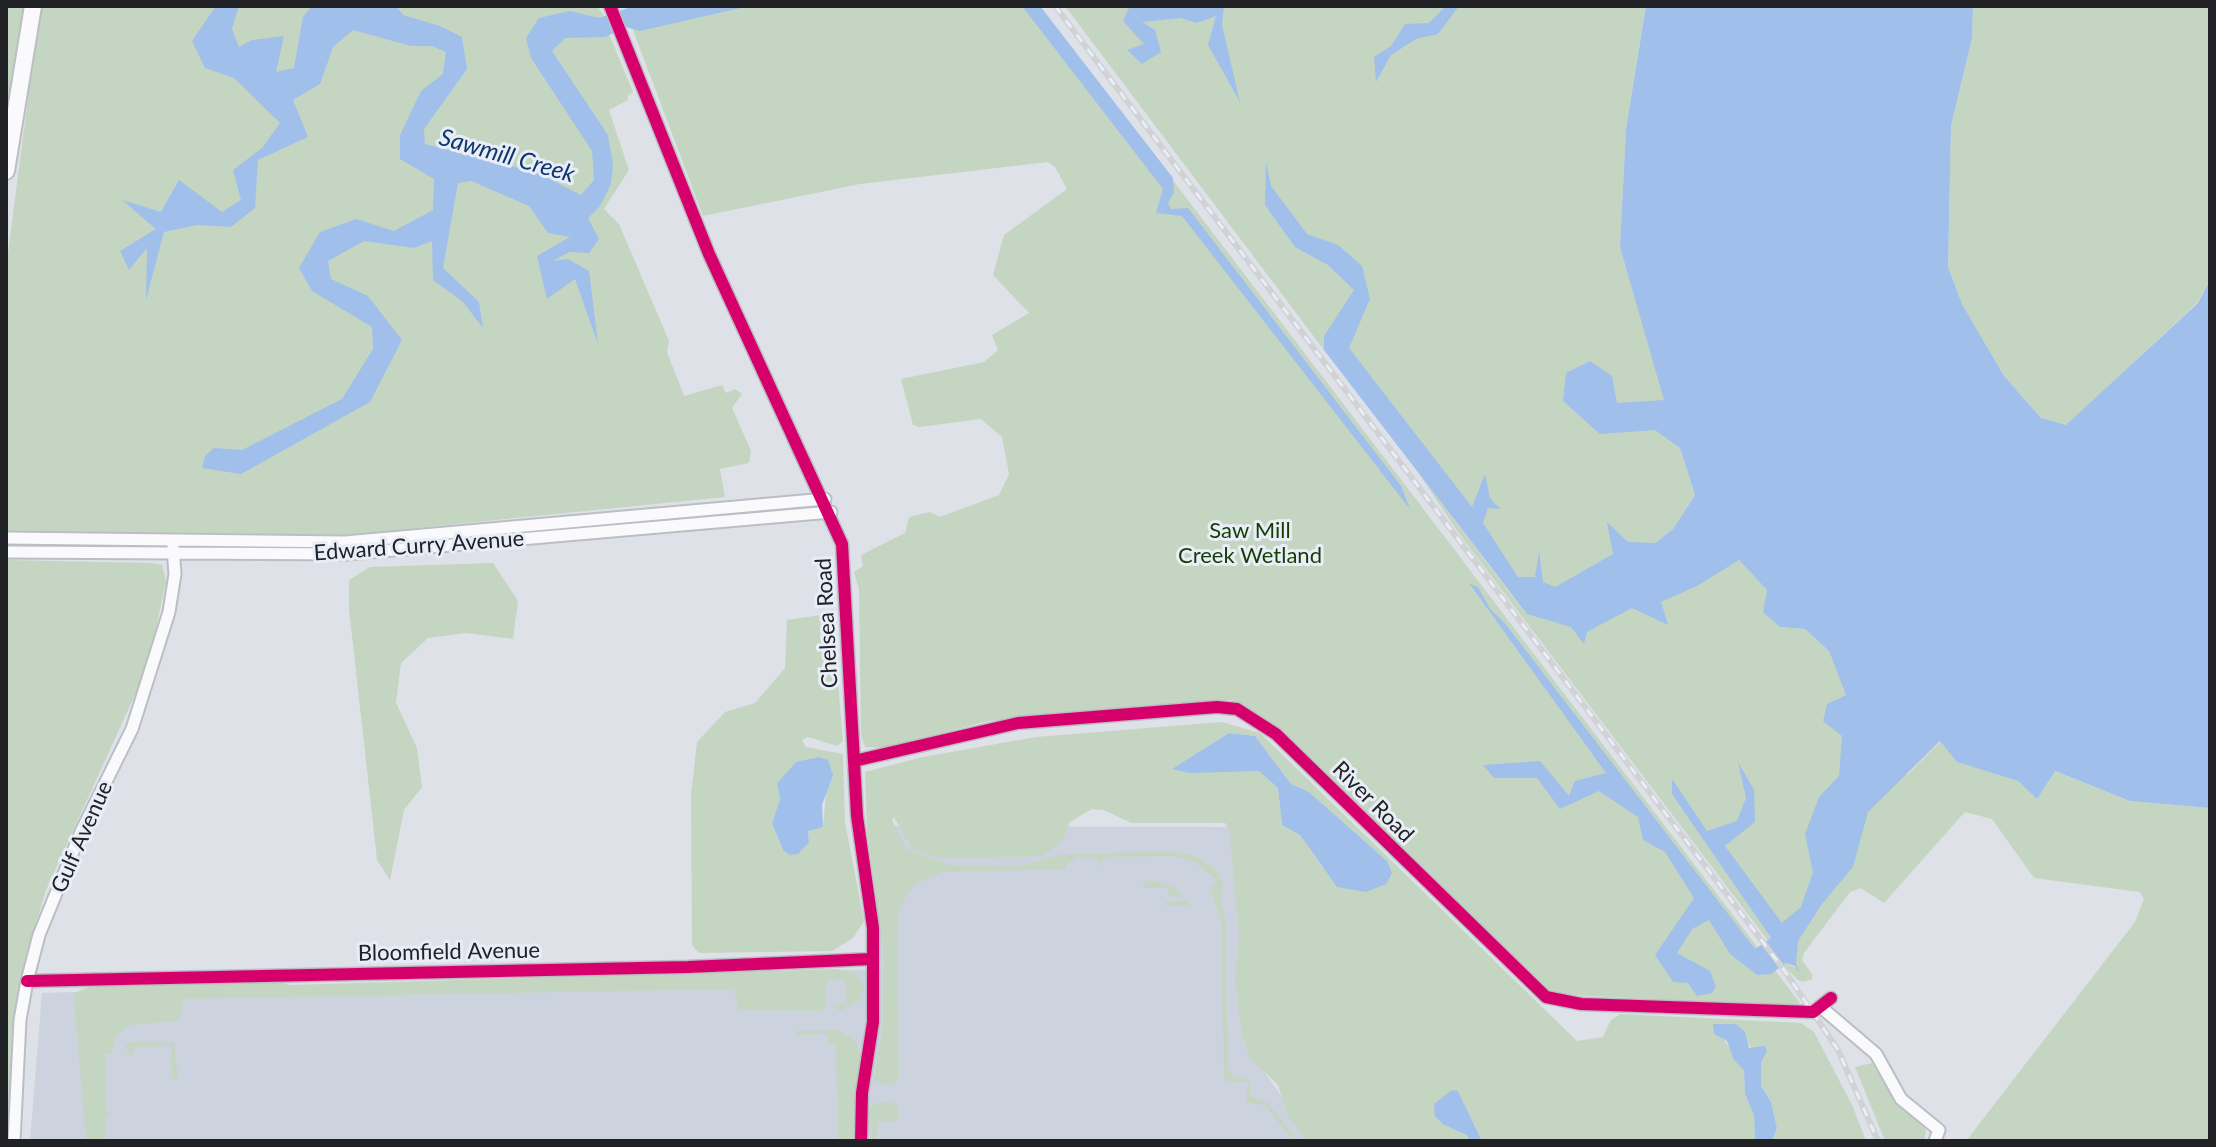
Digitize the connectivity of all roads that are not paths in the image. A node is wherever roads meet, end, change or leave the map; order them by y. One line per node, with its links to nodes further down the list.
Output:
1 (33, 6): 3 (highway)
2 (610, 6): 4 (street, Chelsea Road)
3 (6, 171)
4 (825, 499): 5 (street, Chelsea Road); 6 (street, Edward Curry Avenue)
5 (831, 512): 7 (street, Edward Curry Avenue); 12 (street, Chelsea Road)
6 (659, 514): 7 (street); 9 (street, Edward Curry Avenue)
7 (660, 527): 11 (street, Edward Curry Avenue)
8 (11, 538): 9 (street, Edward Curry Avenue)
9 (173, 538): 11 (street, Gulf Avenue)
10 (11, 552): 11 (street, Edward Curry Avenue)
11 (174, 554): 14 (street, Gulf Avenue)
12 (854, 761): 13 (street, Chelsea Road); 16 (street, River Road)
13 (872, 959): 14 (street, Bloomfield Avenue); 18 (street, Chelsea Road)
14 (27, 981): 17 (street, Gulf Avenue)
15 (1831, 998): 16 (street)
16 (1822, 1008): 19 (street)
17 (14, 1141)
18 (861, 1141)
19 (1935, 1141)

